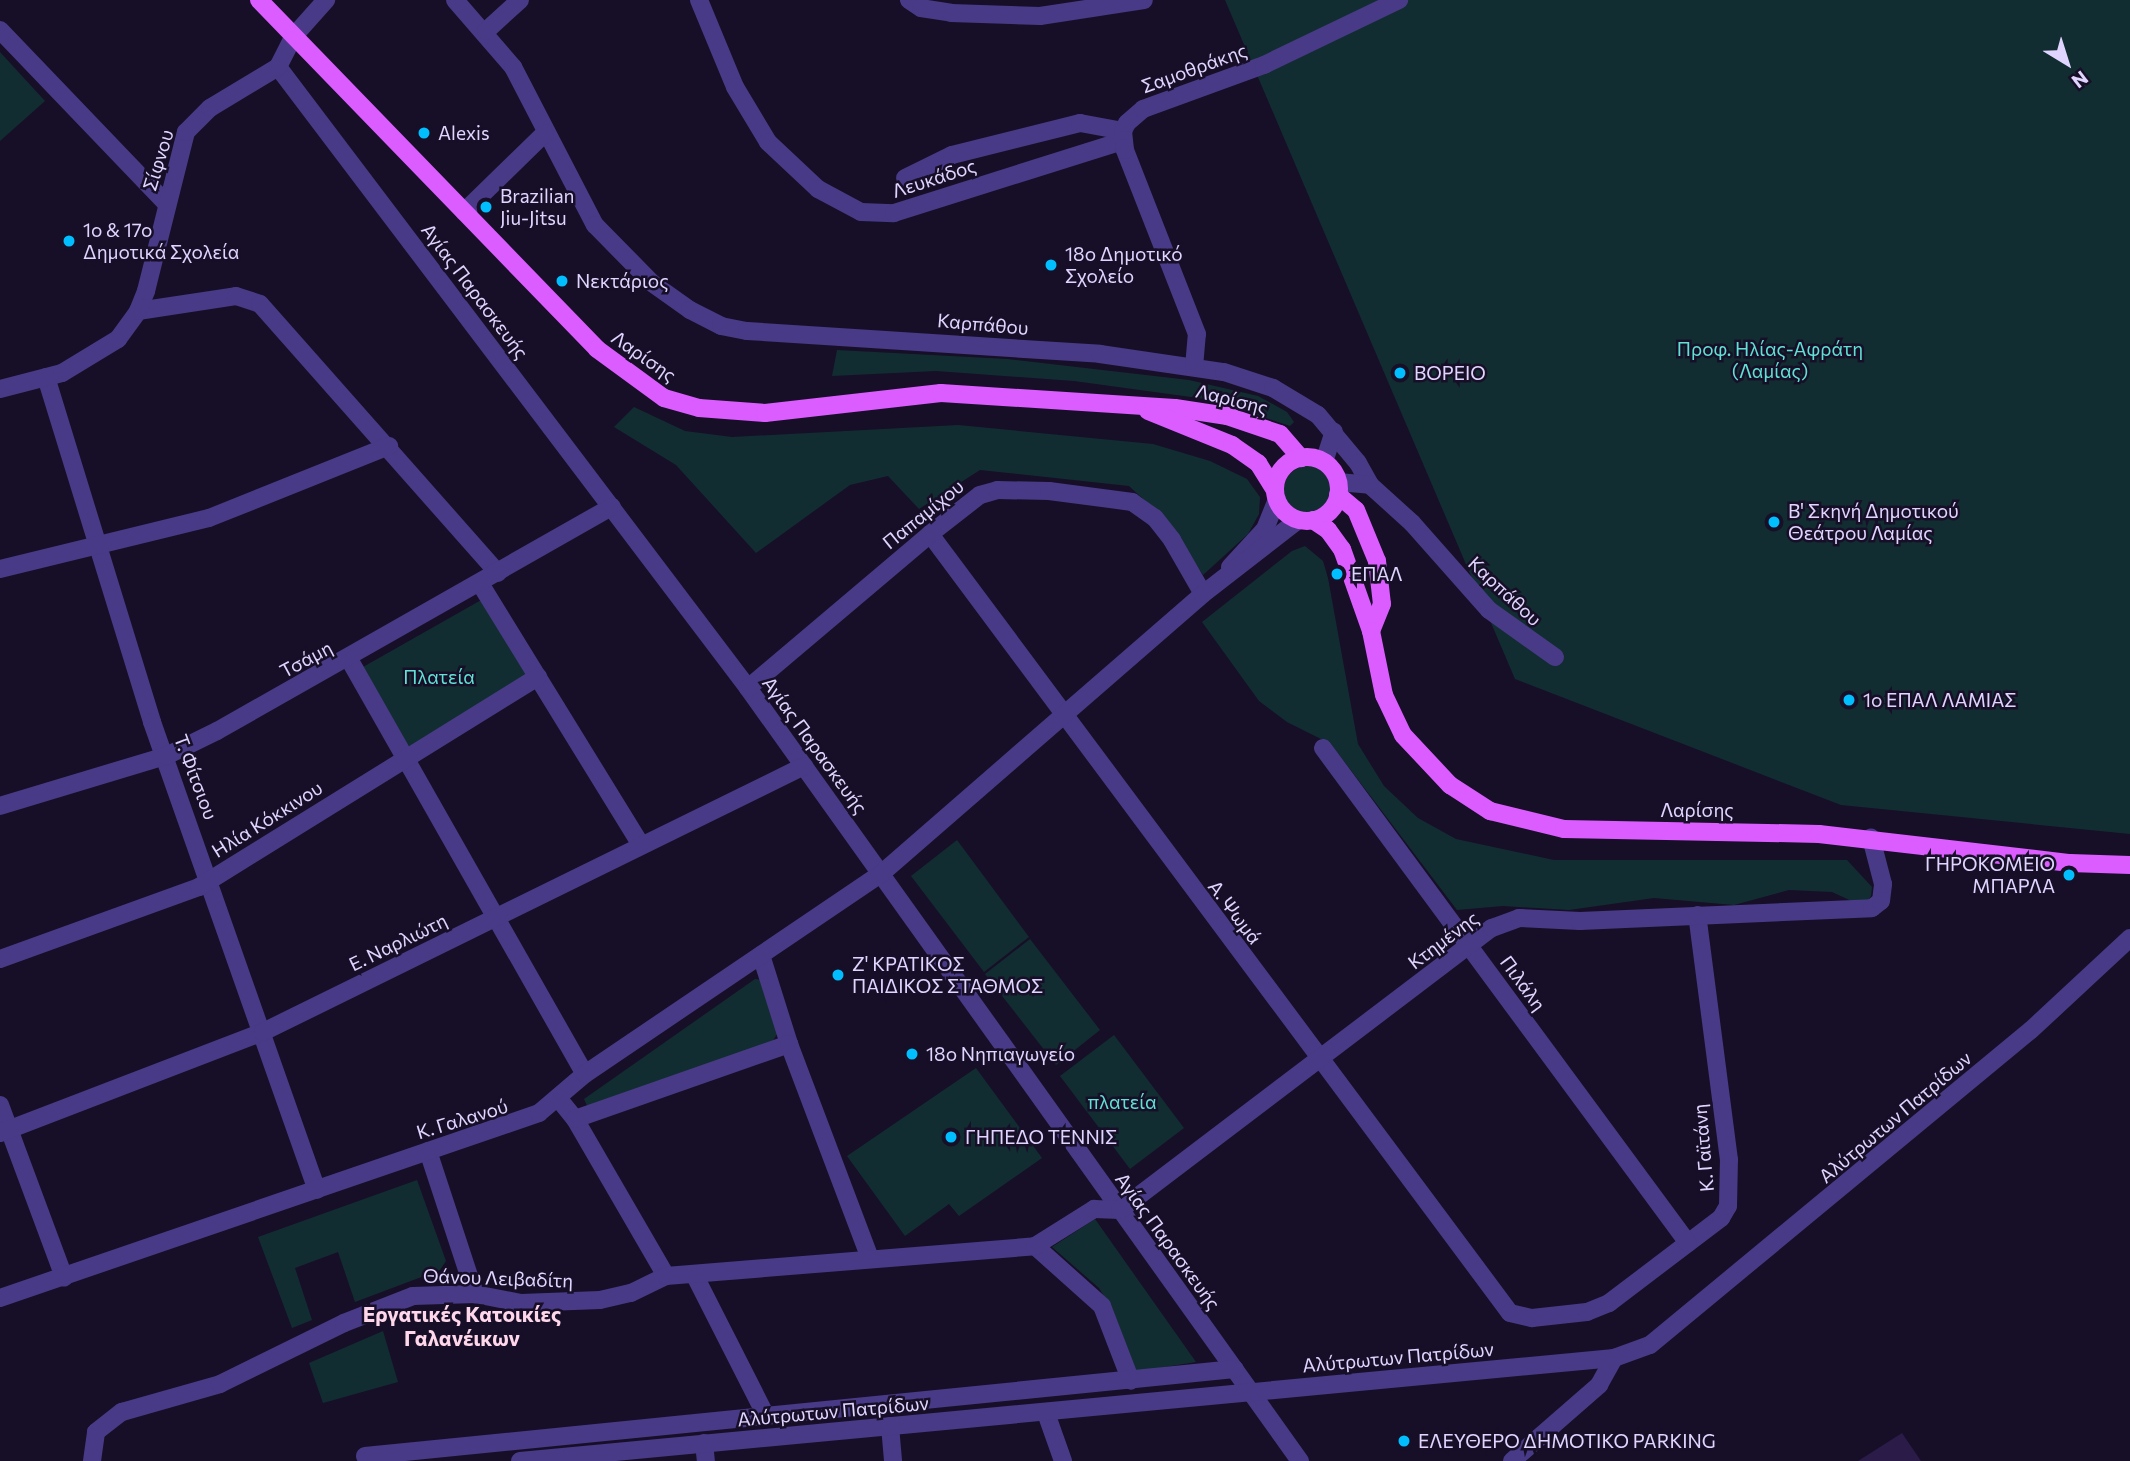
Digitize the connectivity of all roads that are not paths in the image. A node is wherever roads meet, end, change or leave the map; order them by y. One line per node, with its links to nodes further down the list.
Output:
1 (259, 0): 11 (main road, Λαρίσης)
2 (326, 0): 11 (street)
3 (455, 0): 10 (street, Καρπάθου)
4 (520, 0): 10 (street)
5 (699, 0): 14 (street, Λευκάδος)
6 (909, 0): 7 (street)
7 (1144, 0)
8 (1399, 0): 14 (street, Σαμοθράκης)
9 (0, 30): 16 (street)
10 (486, 31): 13 (street, Καρπάθου)
11 (293, 37): 12 (street); 17 (main road, Λαρίσης)
12 (278, 67): 16 (street, Σίφνου); 30 (street, Αγίας Παρασκευής)
13 (545, 134): 17 (street); 19 (street, Καρπάθου)
14 (1123, 136): 15 (street, Λευκάδος); 19 (street)
15 (905, 178)
16 (166, 203): 18 (street, Σίφνου)
17 (464, 212): 22 (main road, Λαρίσης)
18 (138, 312): 20 (street, Σίφνου); 24 (street)
19 (1194, 366): 23 (street, Καρπάθου)
20 (46, 377): 21 (street, Σίφνου); 33 (street, Τ. Φίτσιου)
21 (0, 389)
22 (1141, 408): 25 (main road, Λαρίσης); 29 (main road, Λαρίσης)
23 (1334, 432): 26 (street); 27 (street, Καρπάθου)
24 (389, 446): 33 (street); 35 (street)
25 (1301, 458): 26 (main road); 29 (main road)
26 (1324, 462): 28 (main road)
27 (1370, 485): 28 (street); 40 (street, Καρπάθου)
28 (1338, 489): 31 (main road); 39 (main road, Λαρίσης)
29 (1276, 495): 31 (main road); 36 (street)
30 (612, 507): 35 (street, Τσάμη); 43 (street, Αγίας Παρασκευής)
31 (1306, 520): 36 (street); 39 (main road, Λαρίσης)
32 (930, 534): 38 (street, Παπαμίχου); 43 (street, Παπαμίχου); 44 (street, Α. Ψωμά)
33 (96, 544): 34 (street); 47 (street, Τ. Φίτσιου)
34 (0, 569)
35 (498, 573): 37 (street, Τσάμη)
36 (1226, 575): 38 (street, Κ. Γαλανού)
37 (481, 585): 41 (street, Τσάμη); 42 (street)
38 (1203, 594): 44 (street, Κ. Γαλανού)
39 (1371, 631): 50 (main road, Λαρίσης)
40 (1555, 657)
41 (349, 659): 46 (street); 47 (street, Τσάμη)
42 (538, 677): 46 (street, Ηλία Κόκκινου); 51 (street)
43 (748, 688): 48 (street, Αγίας Παρασκευής)
44 (1062, 715): 53 (street, Κ. Γαλανού); 63 (street, Α. Ψωμά)
45 (1323, 748): 58 (street, Πιλάλη)
46 (405, 755): 54 (street, Ηλία Κόκκινου); 55 (street)
47 (166, 756): 49 (street, Τσάμη); 54 (street, Τ. Φίτσιου)
48 (804, 766): 51 (street, Ε. Ναρλιώτη); 53 (street, Αγίας Παρασκευής)
49 (0, 806)
50 (1871, 838): 52 (main road, Λαρίσης); 56 (street, Κτημένης)
51 (640, 844): 55 (street, Ε. Ναρλιώτη)
52 (2130, 865)
53 (882, 873): 59 (street, Κ. Γαλανού); 71 (street, Αγίας Παρασκευής)
54 (210, 880): 60 (street, Ηλία Κόκκινου); 61 (street, Τ. Φίτσιου)
55 (499, 915): 61 (street, Ε. Ναρλιώτη); 64 (street)
56 (1697, 915): 58 (street, Κτημένης); 72 (street, Κ. Γαϊτάνη)
57 (2128, 937): 81 (street, Αλύτρωτων Πατρίδων)
58 (1470, 946): 63 (street, Κτημένης); 72 (street, Πιλάλη)
59 (761, 955): 62 (street); 64 (street, Κ. Γαλανού)
60 (0, 959)
61 (263, 1032): 68 (street, Ε. Ναρλιώτη); 70 (street, Τ. Φίτσιου)
62 (789, 1044): 67 (street); 74 (street)
63 (1319, 1060): 71 (street, Κτημένης); 80 (street, Α. Ψωμά)
64 (585, 1074): 65 (street, Κ. Γαλανού)
65 (558, 1098): 67 (street); 69 (street, Κ. Γαλανού)
66 (0, 1105): 68 (street)
67 (575, 1119): 75 (street)
68 (4, 1132): 77 (street)
69 (428, 1151): 70 (street, Κ. Γαλανού); 78 (street)
70 (317, 1189): 77 (street, Κ. Γαλανού)
71 (1120, 1210): 73 (street, Θάνου Λειβαδίτη); 82 (street, Αγίας Παρασκευής)
72 (1689, 1243): 80 (street, Κ. Γαϊτάνη)
73 (1035, 1246): 74 (street, Θάνου Λειβαδίτη); 83 (street)
74 (870, 1258): 76 (street, Θάνου Λειβαδίτη)
75 (666, 1276): 76 (street, Θάνου Λειβαδίτη); 78 (street, Θάνου Λειβαδίτη)
76 (695, 1276): 86 (street)
77 (64, 1277): 79 (street, Κ. Γαλανού)
78 (475, 1294): 90 (street, Θάνου Λειβαδίτη)
79 (0, 1298)
80 (1510, 1313)
81 (1614, 1358): 84 (street, Αλύτρωτων Πατρίδων); 95 (street)
82 (1236, 1369): 83 (street); 84 (street, Αγίας Παρασκευής)
83 (1131, 1381): 86 (street)
84 (1252, 1394): 85 (street, Αλύτρωτων Πατρίδων); 94 (street, Αγίας Παρασκευής)
85 (1046, 1413): 87 (street, Αλύτρωτων Πατρίδων); 93 (street)
86 (766, 1416): 89 (street)
87 (890, 1426): 88 (street, Αλύτρωτων Πατρίδων); 92 (street)
88 (705, 1452): 91 (street, Αλύτρωτων Πατρίδων)
89 (365, 1456)
90 (92, 1461)
91 (520, 1461)
92 (893, 1461)
93 (1063, 1461)
94 (1300, 1461)
95 (1512, 1461)

